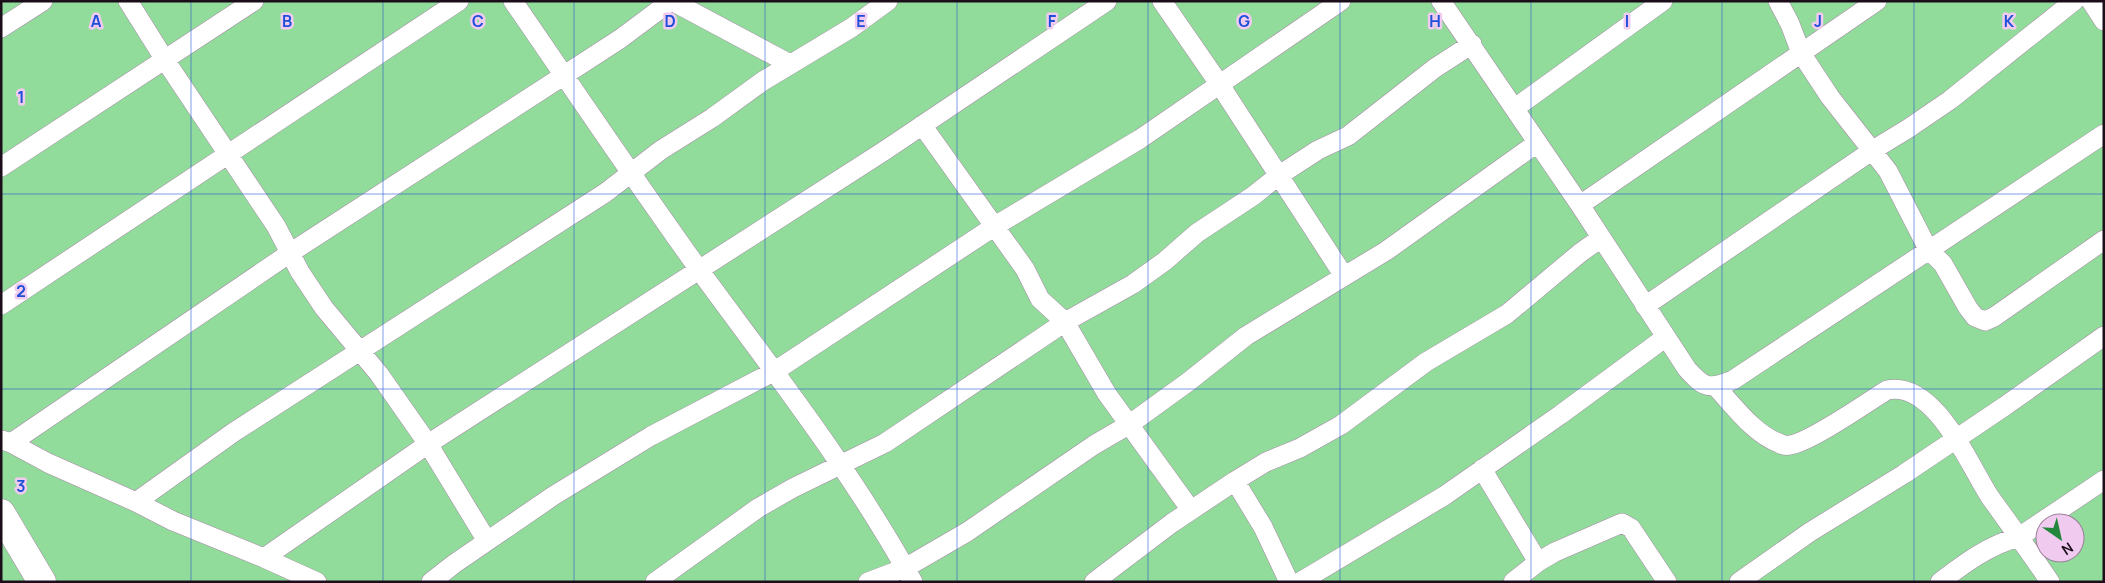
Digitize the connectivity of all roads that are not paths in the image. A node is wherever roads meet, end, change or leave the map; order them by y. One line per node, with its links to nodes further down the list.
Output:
1 (43, 1): 18 (street)
2 (128, 1): 21 (street)
3 (254, 1): 21 (street)
4 (459, 1): 30 (street)
5 (513, 1): 23 (street)
6 (672, 1): 22 (street); 23 (street)
7 (888, 1): 22 (street)
8 (1107, 1): 26 (street)
9 (1162, 1): 24 (street)
10 (1341, 1): 24 (street)
11 (1663, 1): 25 (street)
12 (1778, 1): 20 (street)
13 (1877, 1): 20 (street)
14 (2074, 1): 29 (street)
15 (2090, 1): 17 (street)
16 (1450, 4): 19 (street)
17 (2104, 21)
18 (1, 28)
19 (1472, 44): 25 (street); 33 (street)
20 (1801, 53): 29 (street); 34 (street)
21 (165, 60): 30 (street); 31 (street)
22 (790, 64): 32 (street)
23 (564, 75): 32 (street); 39 (street)
24 (1220, 85): 33 (street); 35 (street)
25 (1515, 108): 28 (street)
26 (922, 124): 35 (street); 40 (street)
27 (2104, 134): 38 (street)
28 (1537, 143): 34 (street); 41 (street)
29 (1872, 150): 38 (street); 43 (street)
30 (228, 155): 39 (street); 42 (street)
31 (1, 167)
32 (632, 172): 40 (street); 47 (street)
33 (1278, 176): 41 (street); 44 (street)
34 (1580, 205): 36 (street)
35 (995, 226): 44 (street); 48 (street)
36 (1601, 238): 43 (street); 56 (street)
37 (2104, 240): 38 (street)
38 (1928, 249): 49 (street)
39 (290, 253): 47 (street); 52 (street)
40 (700, 270): 48 (street); 53 (street)
41 (1344, 276): 50 (street)
42 (1, 305)
43 (1645, 306): 46 (street)
44 (1064, 322): 50 (street); 54 (street)
45 (2104, 336): 51 (street)
46 (1666, 337): 49 (street); 55 (street)
47 (361, 352): 53 (street); 58 (street)
48 (775, 371): 54 (street); 62 (street)
49 (1716, 387): 51 (street)
50 (1130, 424): 59 (street); 65 (street)
51 (1956, 438): 61 (street); 76 (street)
52 (6, 441): 58 (street)
53 (428, 444): 62 (street); 63 (street)
54 (841, 465): 65 (street); 69 (street)
55 (1482, 469): 64 (street); 73 (street)
56 (1235, 480): 59 (street); 72 (street)
57 (2104, 480): 61 (street)
58 (136, 502): 63 (street)
59 (1191, 510): 71 (street)
60 (1, 513): 66 (street)
61 (2019, 537): 77 (street); 78 (street)
62 (487, 541): 68 (street)
63 (264, 558): 67 (street)
64 (1538, 562): 74 (street); 75 (street)
65 (909, 575): 70 (street)
66 (42, 582)
67 (317, 582)
68 (431, 582)
69 (655, 582)
70 (868, 582)
71 (1094, 582)
72 (1289, 582)
73 (1300, 582)
74 (1513, 582)
75 (1667, 582)
76 (1738, 582)
77 (1940, 582)
78 (2050, 582)

